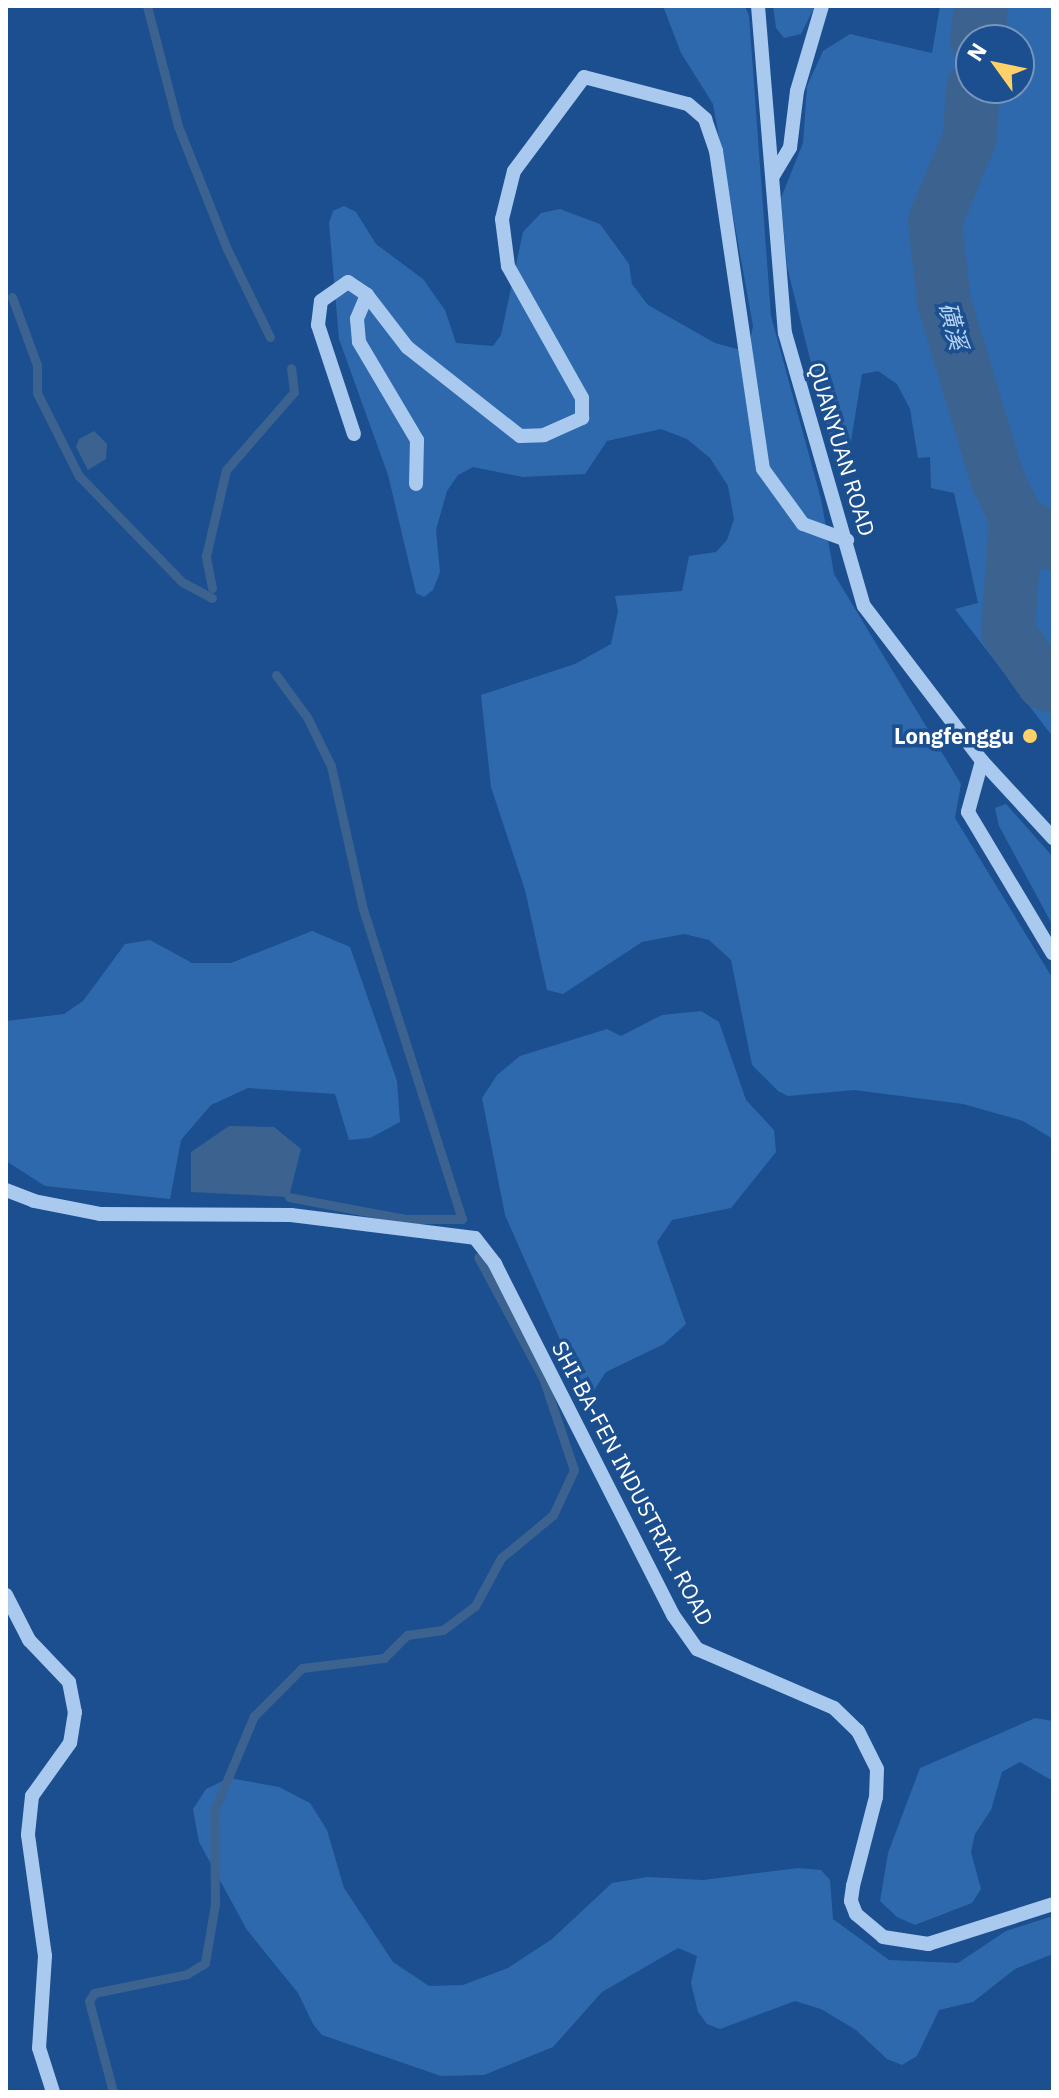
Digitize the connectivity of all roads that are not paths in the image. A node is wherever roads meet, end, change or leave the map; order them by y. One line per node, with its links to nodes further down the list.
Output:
1 (758, 6): 3 (street, QUANYUAN ROAD)
2 (822, 6): 3 (street)
3 (773, 177): 7 (street, QUANYUAN ROAD)
4 (367, 295): 5 (street); 6 (street); 7 (street)
5 (354, 434)
6 (416, 484)
7 (847, 540): 8 (street, QUANYUAN ROAD)
8 (982, 761): 9 (street, QUANYUAN ROAD); 10 (street)
9 (1053, 838)
10 (1053, 954)
11 (6, 1190): 13 (street, SHI-BA-FEN INDUSTRIAL ROAD)
12 (6, 1595): 14 (street)
13 (1053, 1904)
14 (53, 2092)

